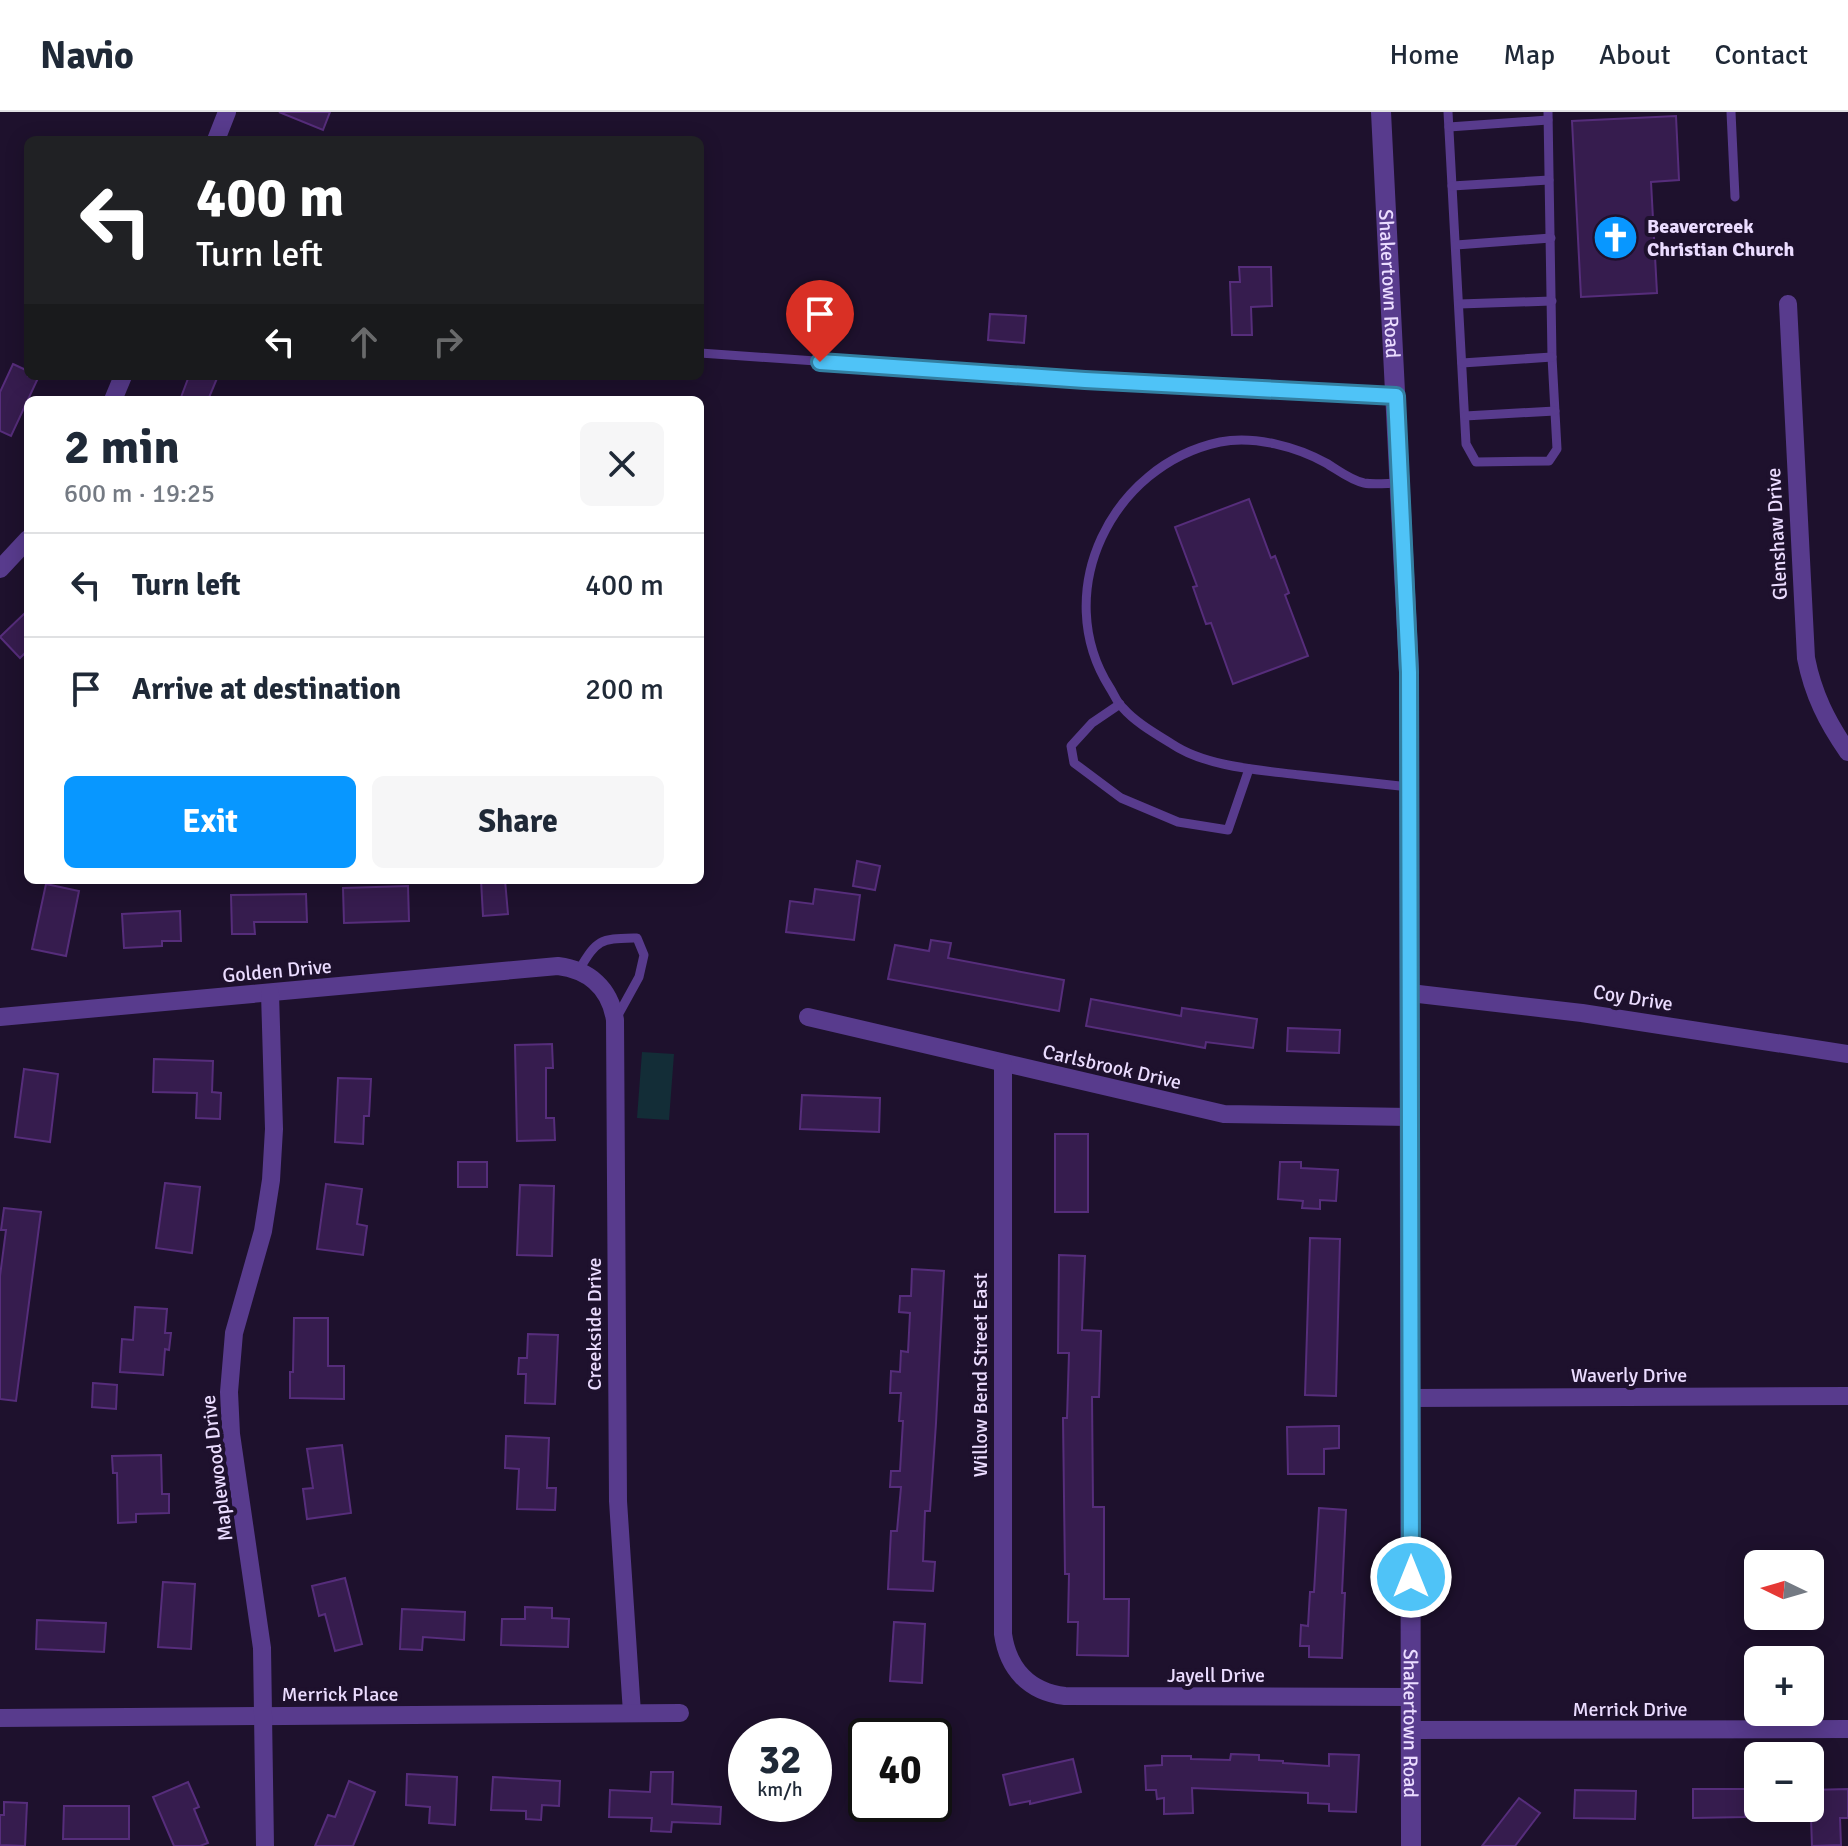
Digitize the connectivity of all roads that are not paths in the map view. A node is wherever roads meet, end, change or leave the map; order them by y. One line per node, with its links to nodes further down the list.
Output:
1 (227, 112): 7 (street)
2 (1381, 112): 19 (street, Shakertown Road)
3 (1448, 112): 6 (lane)
4 (1731, 112): 10 (lane)
5 (1548, 116): 6 (lane); 8 (lane)
6 (1449, 127): 9 (lane)
7 (218, 136)
8 (1549, 180): 9 (lane); 11 (lane)
9 (1452, 186): 12 (lane)
10 (1735, 197)
11 (1551, 238): 12 (lane); 13 (lane)
12 (1456, 245): 14 (lane)
13 (1552, 301): 14 (lane); 17 (lane)
14 (1459, 304): 18 (lane)
15 (1788, 304): 26 (street, Glenshaw Drive)
16 (704, 353): 19 (lane)
17 (1552, 357): 18 (lane); 20 (lane)
18 (1462, 363): 21 (lane)
19 (1396, 396): 22 (street, Shakertown Road)
20 (1555, 411): 21 (lane); 21 (lane)
21 (1465, 416)
22 (1400, 483): 25 (lane); 28 (street, Shakertown Road)
23 (24, 543): 24 (street)
24 (0, 569)
25 (1120, 704): 27 (lane); 27 (lane)
26 (1848, 752)
27 (1249, 769): 28 (lane)
28 (1409, 787): 31 (street, Shakertown Road)
29 (579, 970): 30 (street, Golden Drive); 34 (street, Creekside Drive); 34 (lane)
30 (270, 993): 32 (street, Golden Drive); 44 (street, Maplewood Drive)
31 (1410, 993): 35 (street, Coy Drive); 37 (street, Shakertown Road)
32 (0, 1017)
33 (808, 1017): 36 (street, Carlsbrook Drive)
34 (615, 1020): 42 (street, Creekside Drive)
35 (1848, 1054)
36 (1003, 1063): 37 (street, Carlsbrook Drive); 40 (street, Willow Bend Street East)
37 (1410, 1117): 39 (street, Shakertown Road)
38 (1848, 1396): 39 (street, Waverly Drive)
39 (1411, 1398): 41 (street, Shakertown Road)
40 (1025, 1681): 41 (street, Jayell Drive)
41 (1411, 1697): 47 (street, Shakertown Road)
42 (632, 1713): 43 (street, Merrick Place); 44 (street, Merrick Place)
43 (680, 1713)
44 (265, 1717): 45 (street, Merrick Place); 48 (street, Maplewood Drive)
45 (0, 1718)
46 (1848, 1729): 47 (street, Merrick Drive)
47 (1411, 1730): 49 (street, Shakertown Road)
48 (265, 1846)
49 (1411, 1846)

